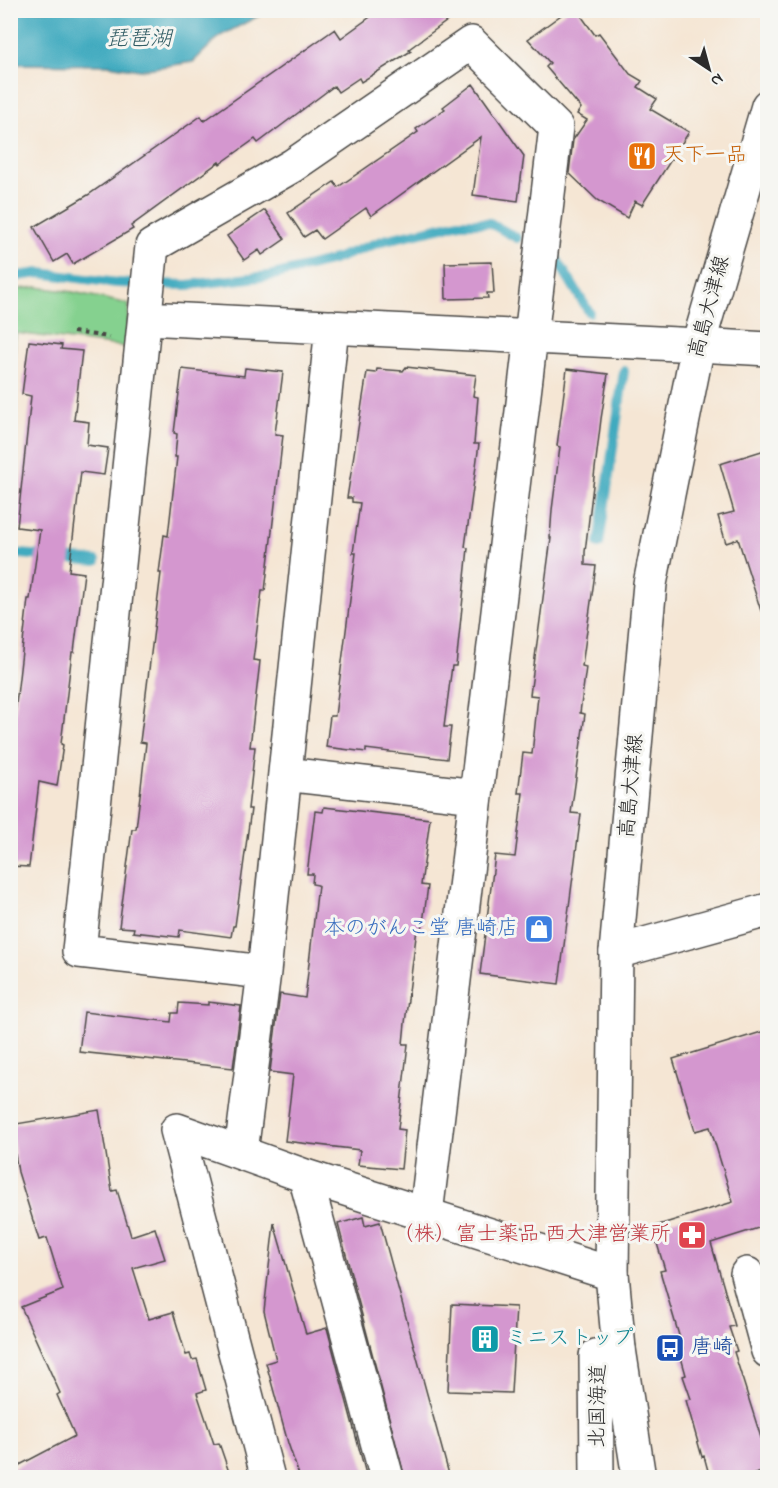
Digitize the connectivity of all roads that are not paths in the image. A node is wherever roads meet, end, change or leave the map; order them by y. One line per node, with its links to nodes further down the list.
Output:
1 (768, 106): 5 (street, 高島大津線)
2 (146, 313): 3 (street); 4 (street); 11 (street)
3 (332, 327): 4 (street); 7 (street)
4 (531, 337): 5 (street); 8 (street)
5 (698, 345): 6 (street); 10 (street, 高島大津線)
6 (768, 349)
7 (285, 774): 8 (street); 11 (street)
8 (476, 796): 14 (street)
9 (768, 910): 10 (street)
10 (616, 952): 15 (street, 高島大津線)
11 (264, 972): 12 (street)
12 (241, 1152): 13 (street); 19 (street)
13 (305, 1176): 14 (street); 20 (street)
14 (426, 1214): 15 (street)
15 (612, 1274): 17 (street, 高島大津線)
16 (747, 1274): 18 (street)
17 (619, 1349): 21 (street, 北国海道); 22 (street, 高島大津線)
18 (768, 1352)
19 (268, 1478)
20 (387, 1478)
21 (597, 1478)
22 (639, 1478)

